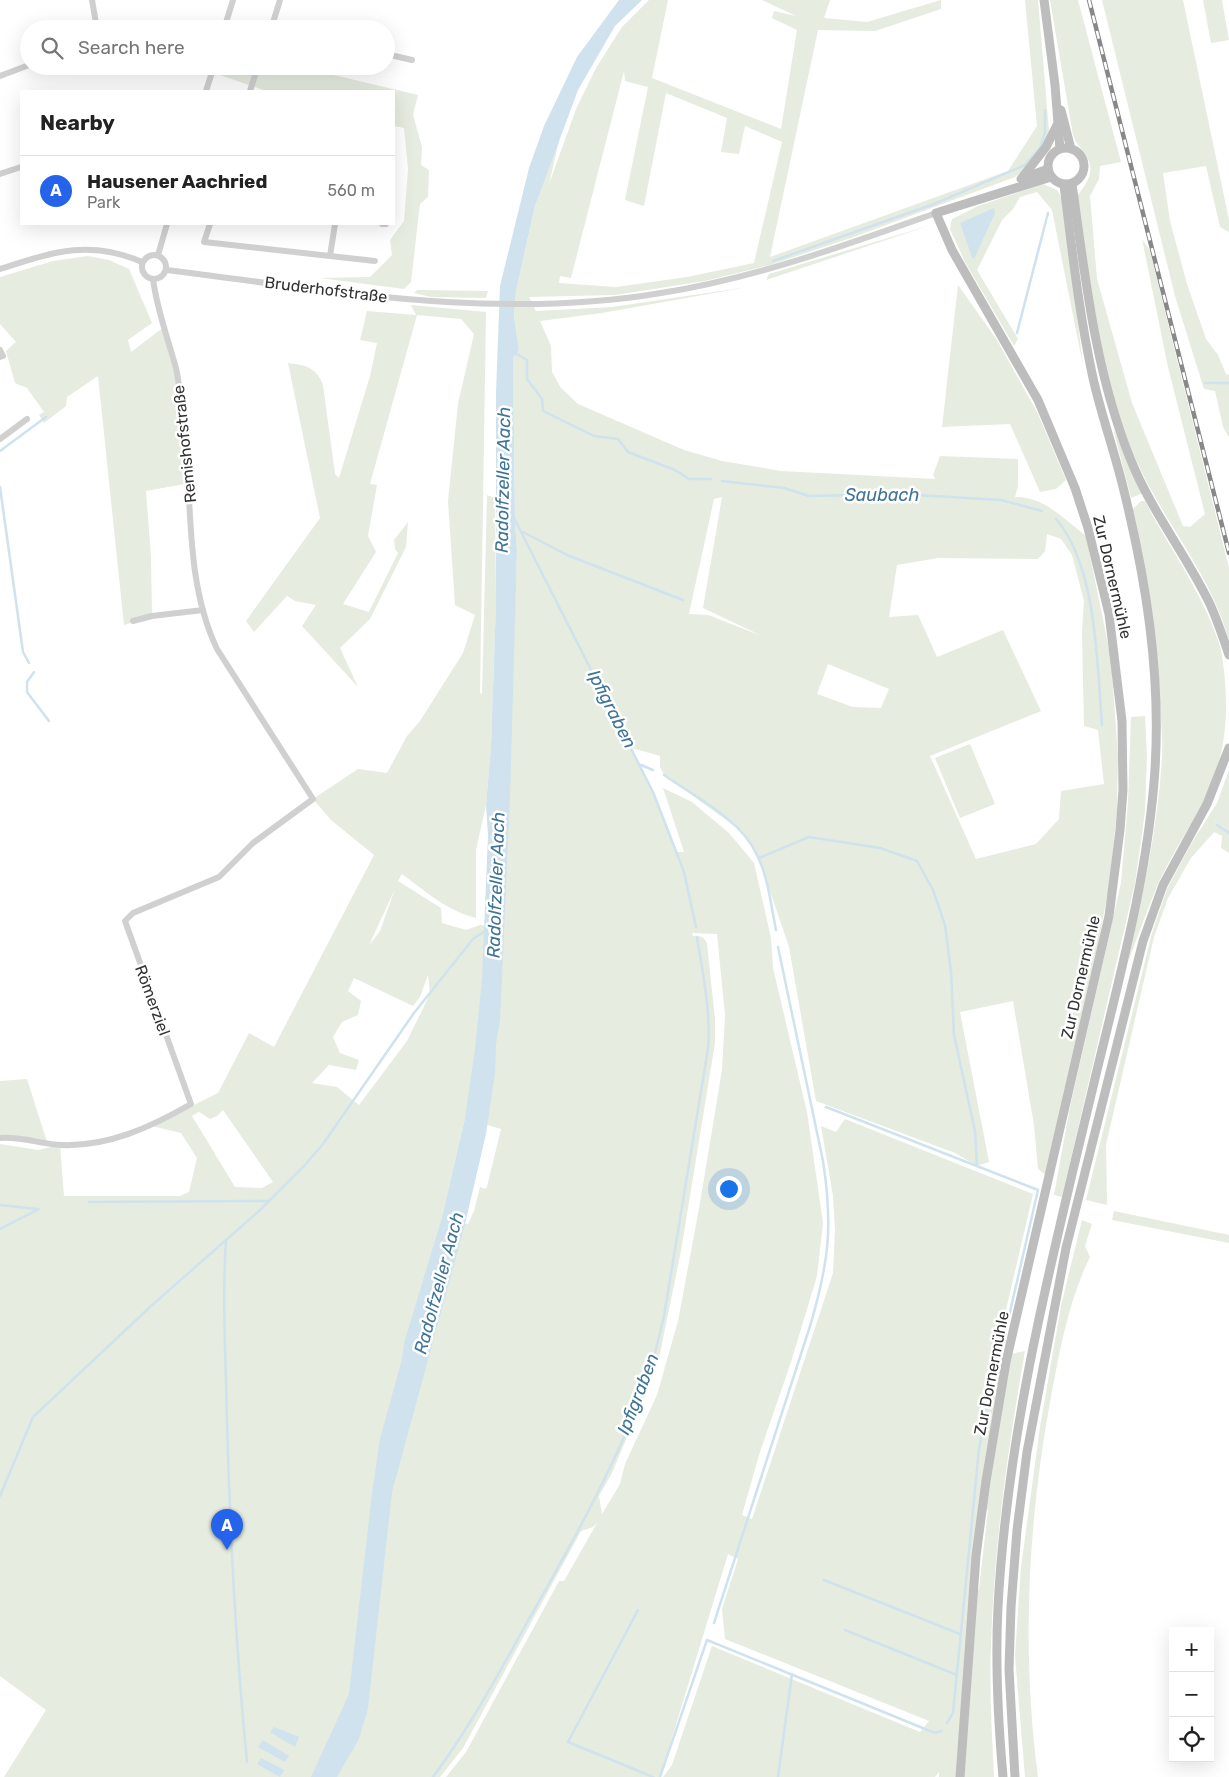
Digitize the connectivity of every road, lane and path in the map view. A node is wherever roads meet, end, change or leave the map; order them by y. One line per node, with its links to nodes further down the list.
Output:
1 (92, 0): 5 (street)
2 (233, 0): 6 (street)
3 (280, 0): 7 (street)
4 (1044, 0): 14 (main road)
5 (96, 20)
6 (227, 20)
7 (274, 20)
8 (395, 56): 9 (street)
9 (412, 60)
10 (20, 68): 13 (street)
11 (211, 75): 15 (street)
12 (255, 75): 16 (street)
13 (0, 76)
14 (1055, 85): 17 (main road); 18 (main road)
15 (206, 90)
16 (250, 90)
17 (1058, 122): 19 (main road); 23 (main road)
18 (1071, 148): 19 (main road); 24 (main road)
19 (1060, 149): 21 (main road)
20 (20, 167): 22 (street)
21 (1050, 173): 23 (main road); 24 (main road); 25 (main road)
22 (0, 174)
23 (1021, 179): 25 (main road)
24 (1068, 184): 43 (main road); 48 (main road)
25 (997, 193): 26 (main road)
26 (936, 213): 35 (street, Bruderhofstraße); 47 (main road, Zur Dornermühle)
27 (167, 225): 30 (street)
28 (210, 225): 31 (street)
29 (335, 225): 31 (street)
30 (158, 255): 33 (street); 35 (street)
31 (330, 256): 32 (street)
32 (375, 261)
33 (142, 262): 34 (street); 36 (street)
34 (0, 269)
35 (166, 270): 36 (street)
36 (153, 280): 41 (street, Remishofstraße)
37 (0, 350): 38 (street)
38 (0, 357)
39 (28, 419): 40 (street)
40 (0, 439)
41 (203, 610): 42 (street); 45 (street, Remishofstraße)
42 (133, 621)
43 (1229, 655)
44 (1229, 748): 49 (main road)
45 (313, 798): 46 (street, Römerziel)
46 (0, 1138)
47 (960, 1777)
48 (1003, 1777)
49 (1015, 1777)

